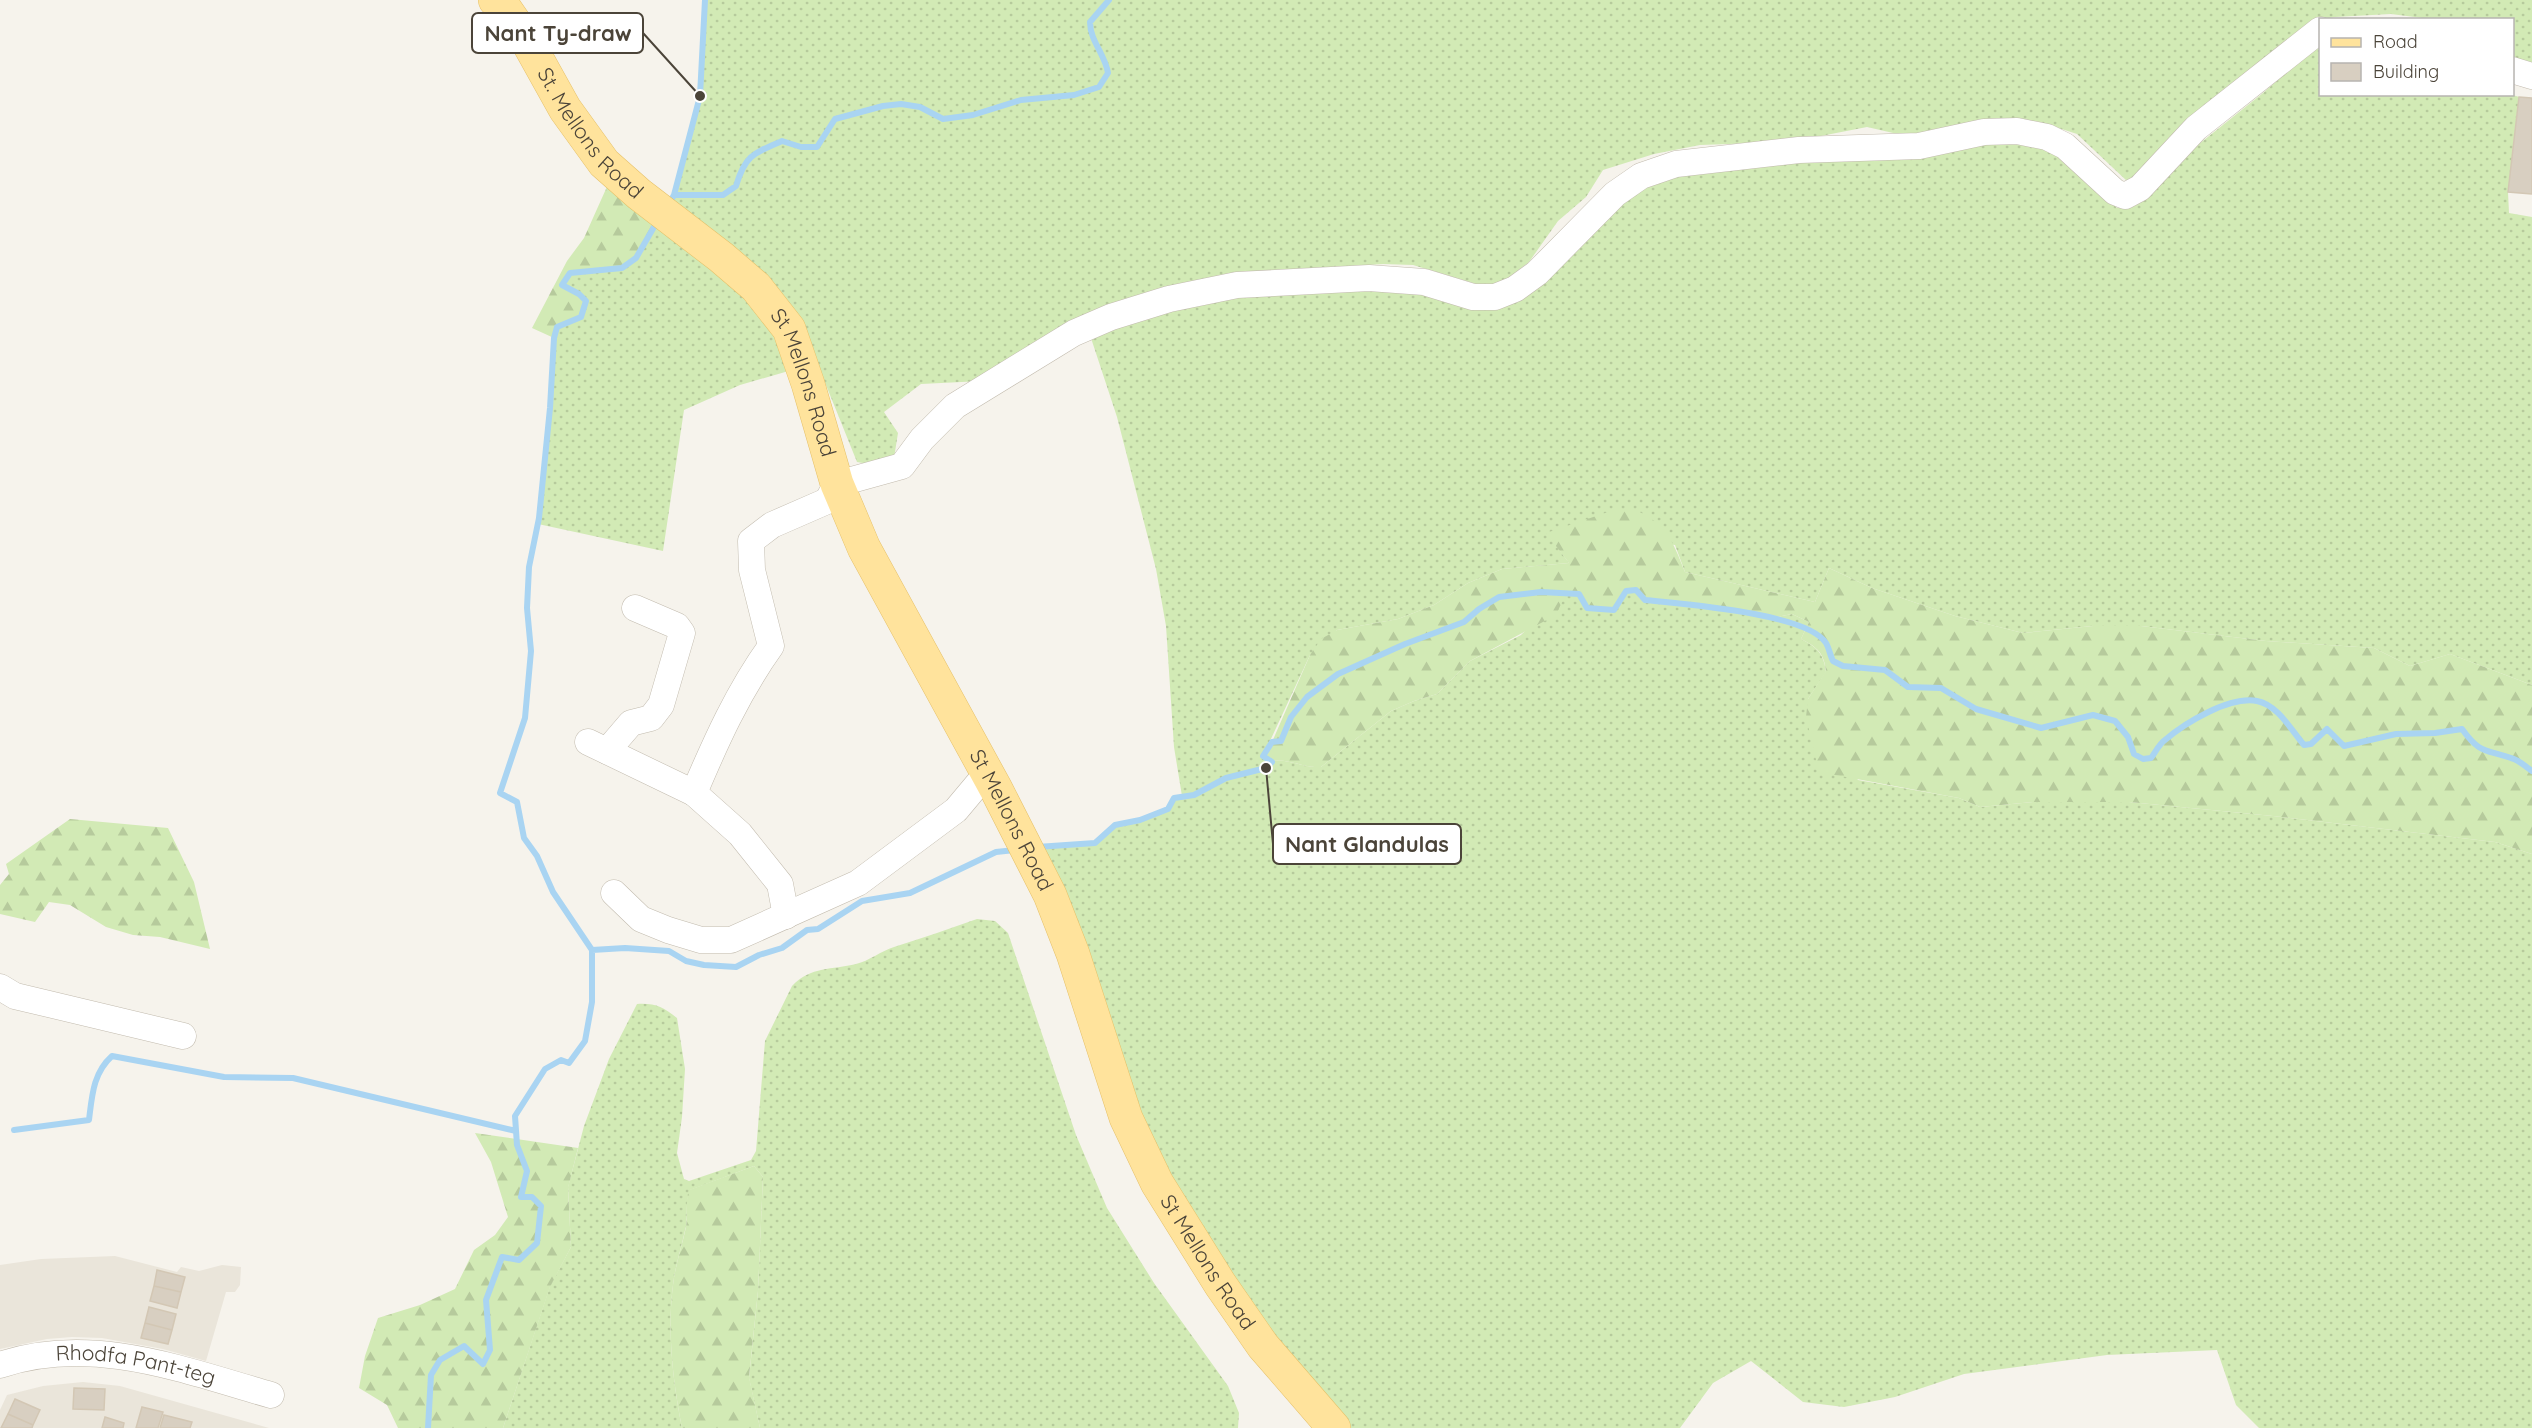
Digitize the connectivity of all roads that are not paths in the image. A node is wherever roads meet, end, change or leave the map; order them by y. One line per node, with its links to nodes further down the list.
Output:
1 (495, 0): 5 (main road, St. Mellons Road)
2 (2319, 31): 6 (street)
3 (2514, 71): 4 (street)
4 (2532, 76)
5 (679, 225): 6 (main road, St Mellons Road)
6 (837, 483): 8 (main road, St Mellons Road); 9 (street)
7 (635, 608): 9 (street)
8 (987, 773): 11 (street); 16 (main road, St Mellons Road)
9 (693, 793): 11 (street)
10 (614, 893): 11 (street)
11 (786, 916)
12 (0, 987): 13 (street)
13 (183, 1036)
14 (0, 1365): 15 (street, Rhodfa Pant-teg)
15 (271, 1395)
16 (1334, 1428)

